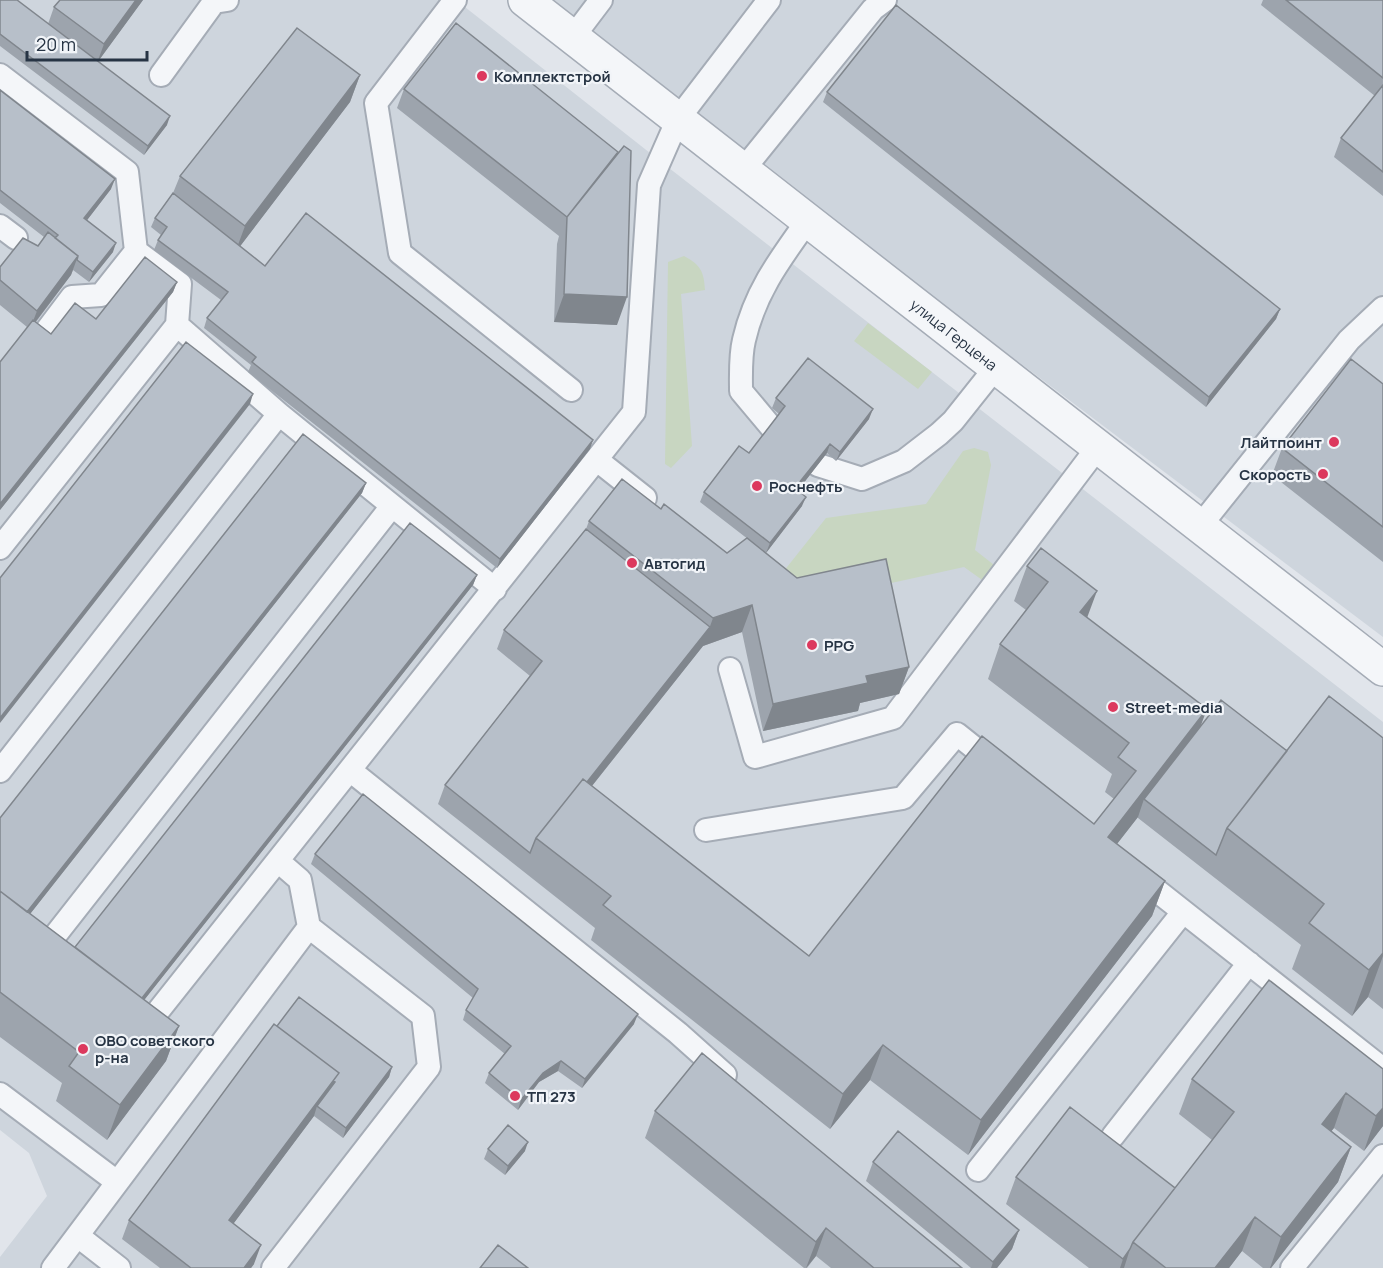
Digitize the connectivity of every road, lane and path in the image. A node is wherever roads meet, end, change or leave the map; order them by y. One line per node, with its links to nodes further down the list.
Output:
1 (227, 0): 9 (lane)
2 (455, 0): 18 (lane)
3 (525, 0): 7 (street, улица Герцена)
4 (601, 0): 7 (lane)
5 (770, 0): 10 (lane)
6 (885, 0): 11 (lane)
7 (573, 37): 10 (street, улица Герцена)
8 (0, 75): 13 (lane)
9 (161, 75)
10 (678, 119): 11 (street, улица Герцена); 22 (lane)
11 (743, 170): 12 (street, улица Герцена)
12 (808, 220): 17 (street, улица Герцена); 20 (lane)
13 (136, 251): 15 (lane); 16 (lane)
14 (1383, 308): 26 (lane)
15 (177, 325): 19 (lane); 27 (lane)
16 (44, 334)
17 (996, 367): 21 (street, улица Герцена); 23 (lane)
18 (571, 390)
19 (279, 414): 24 (lane); 31 (lane)
20 (772, 428)
21 (1098, 447): 26 (street, улица Герцена); 29 (lane)
22 (597, 460): 25 (lane); 28 (lane)
23 (818, 465)
24 (392, 506): 28 (lane); 39 (lane)
25 (660, 509)
26 (1200, 526): 30 (street, улица Герцена)
27 (0, 548)
28 (495, 589): 32 (lane)
29 (730, 669)
30 (1383, 669)
31 (0, 771)
32 (351, 771): 35 (lane); 43 (lane)
33 (1012, 777): 34 (lane)
34 (706, 830)
35 (278, 861): 38 (lane); 41 (lane)
36 (1119, 861): 37 (lane)
37 (1183, 912): 40 (lane); 47 (lane)
38 (309, 927): 48 (lane); 52 (lane)
39 (50, 942)
40 (1249, 963): 42 (lane); 45 (lane)
41 (159, 1011)
42 (1383, 1069)
43 (739, 1088)
44 (0, 1094): 48 (lane)
45 (1113, 1136)
46 (1383, 1156): 53 (lane)
47 (978, 1170)
48 (117, 1182): 49 (lane)
49 (78, 1236): 50 (lane); 51 (lane)
50 (53, 1268)
51 (119, 1268)
52 (273, 1268)
53 (1292, 1268)

